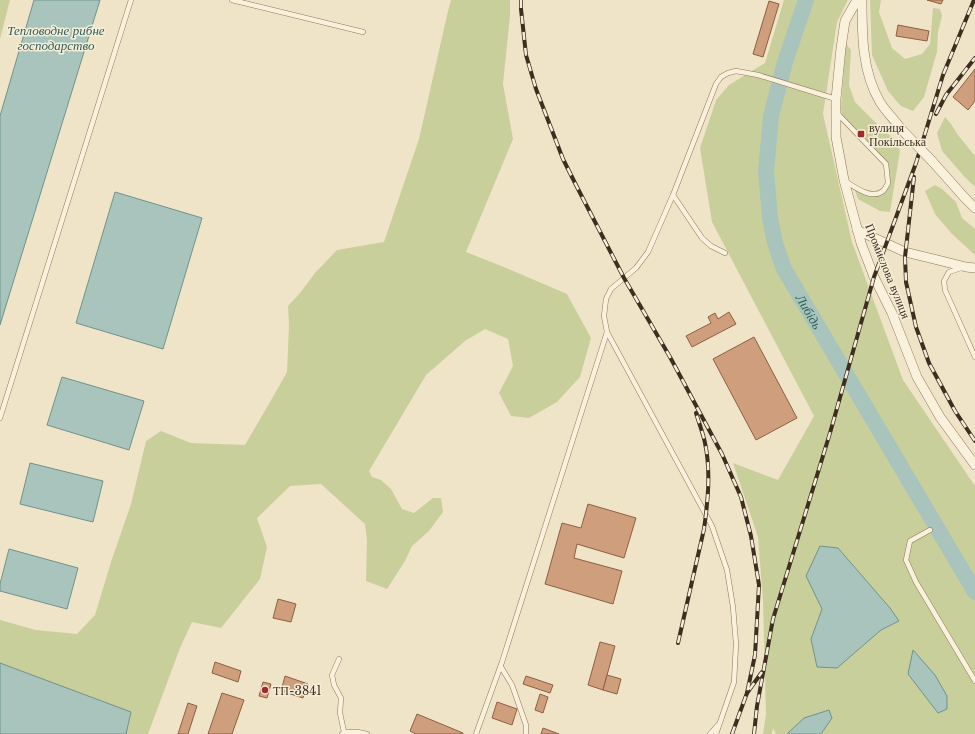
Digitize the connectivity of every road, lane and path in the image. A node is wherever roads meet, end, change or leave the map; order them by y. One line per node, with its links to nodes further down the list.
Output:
1 (131, 0): 16 (lane)
2 (232, 0): 5 (lane)
3 (857, 0): 6 (street, Промислова вулиця)
4 (862, 0): 10 (street, bridge)
5 (363, 32)
6 (836, 99): 7 (street, Промислова вулиця); 9 (lane)
7 (836, 111): 8 (street, Промислова вулиця); 8 (lane)
8 (844, 180): 11 (street, Промислова вулиця)
9 (673, 195): 12 (lane); 14 (lane)
10 (975, 208)
11 (857, 230): 13 (street); 17 (street, Промислова вулиця)
12 (725, 253)
13 (971, 267): 15 (lane)
14 (607, 332): 20 (lane); 22 (lane)
15 (975, 357)
16 (0, 418)
17 (975, 465)
18 (930, 530): 21 (lane)
19 (339, 659): 23 (lane)
20 (501, 667): 25 (lane); 26 (lane)
21 (975, 681)
22 (719, 724): 27 (lane); 28 (lane)
23 (343, 733): 24 (lane)
24 (367, 734)
25 (476, 734)
26 (526, 734)
27 (710, 734)
28 (716, 734)

